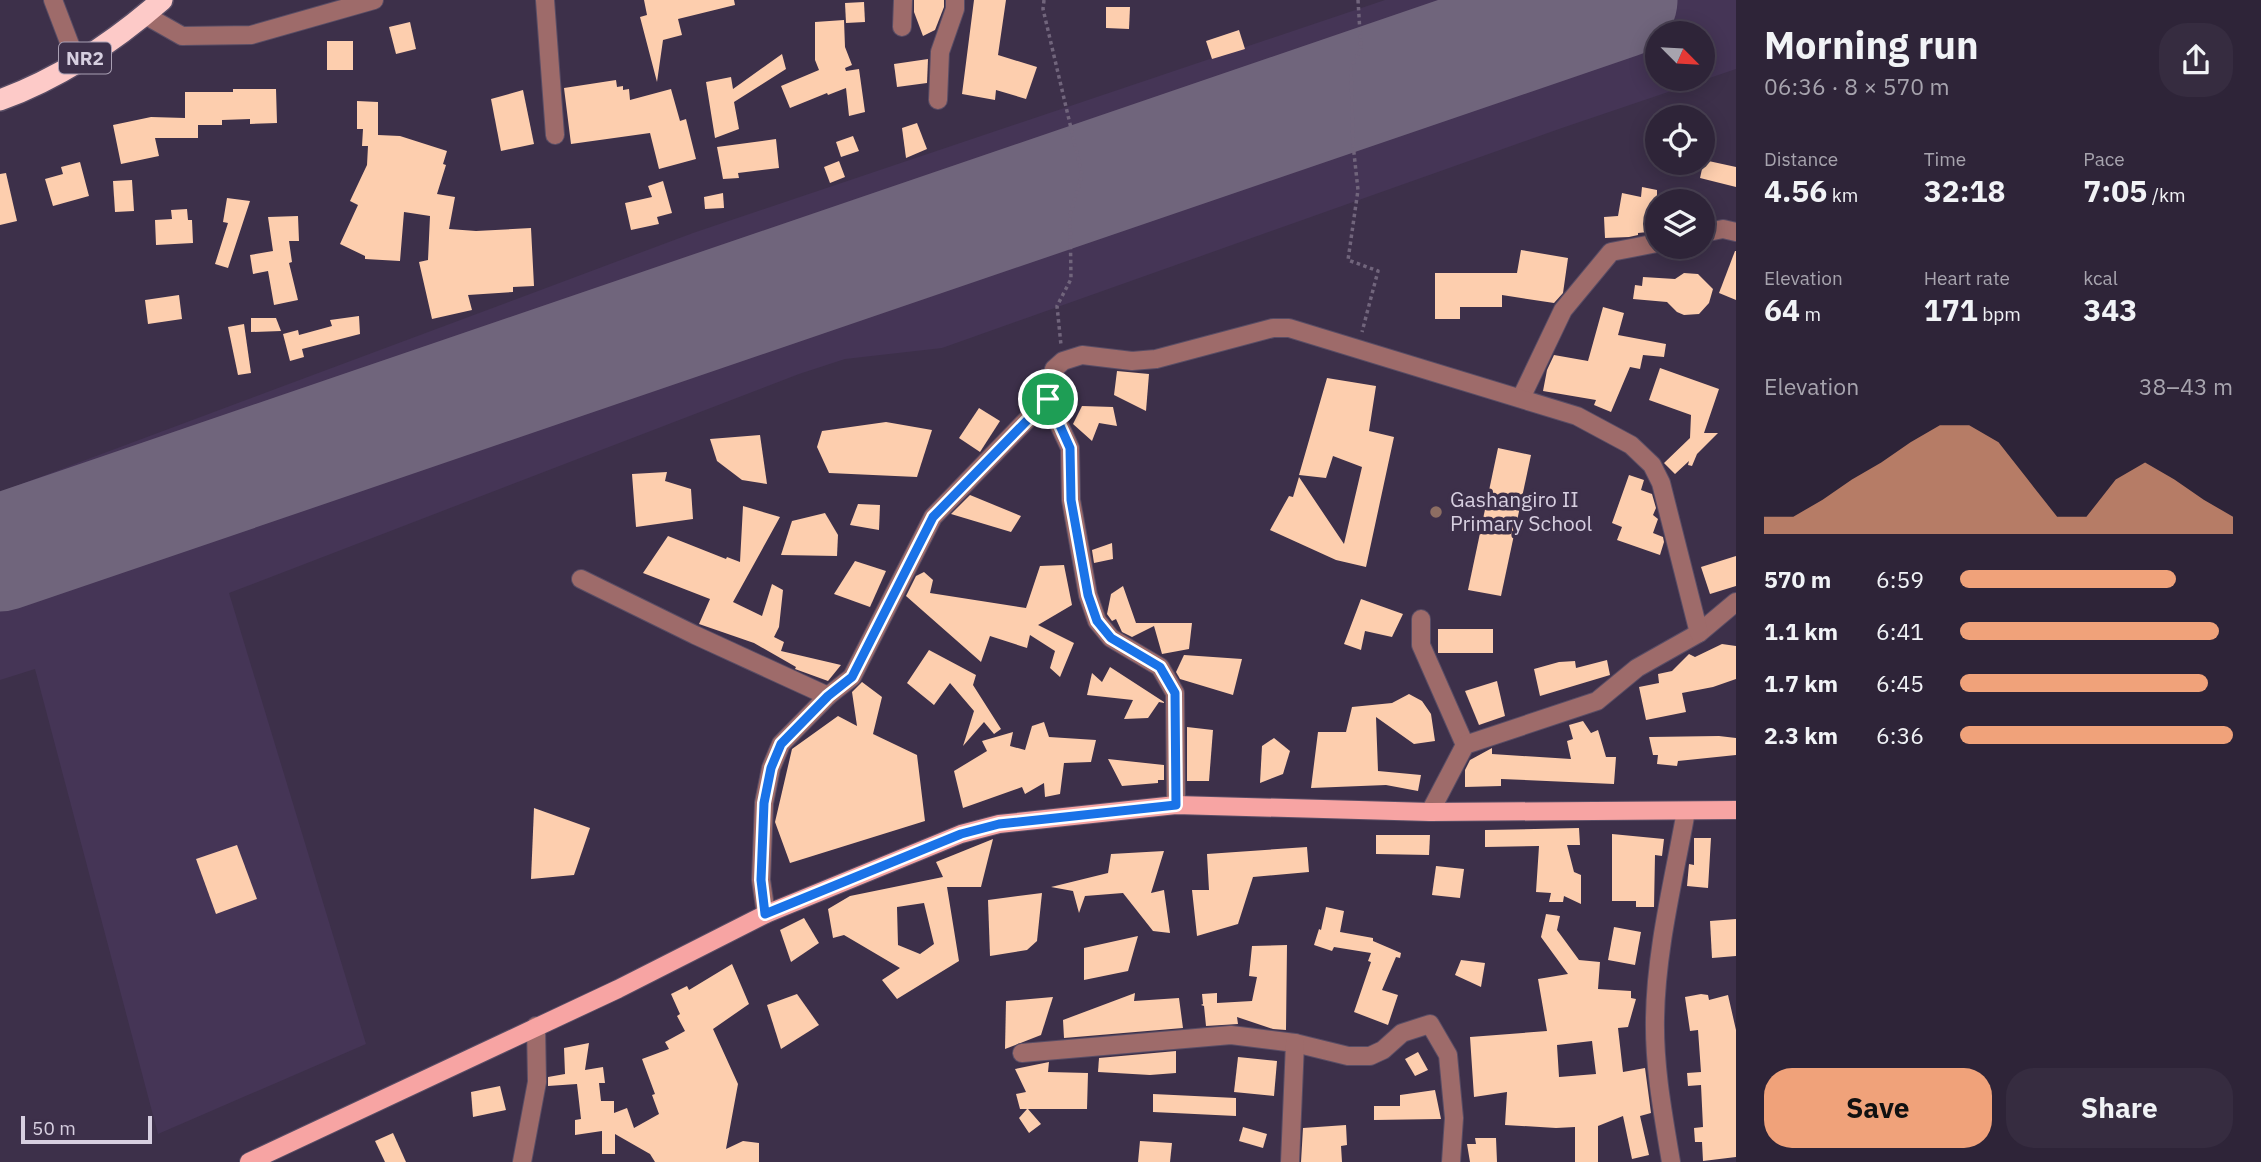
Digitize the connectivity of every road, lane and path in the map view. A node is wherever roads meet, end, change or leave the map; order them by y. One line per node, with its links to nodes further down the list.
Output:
1 (53, 0): 11 (street)
2 (162, 0): 9 (highway, NR2)
3 (374, 0): 9 (street)
4 (545, 0): 14 (street)
5 (903, 0): 10 (street)
6 (955, 0): 13 (street)
7 (1044, 0): 19 (path)
8 (1357, 0): 18 (path)
9 (145, 15): 11 (highway, NR2)
10 (902, 27)
11 (77, 63): 12 (highway, NR2)
12 (0, 100)
13 (938, 100)
14 (555, 135)
15 (1715, 231): 16 (street)
16 (1736, 232)
17 (1645, 245): 20 (street)
18 (1358, 348): 19 (street); 20 (street)
19 (1063, 361): 21 (street)
20 (1521, 398): 25 (street)
21 (1048, 399): 26 (street); 28 (street)
22 (581, 579): 26 (street)
23 (1736, 602): 25 (street)
24 (1421, 619): 27 (street)
25 (1699, 633): 27 (street)
26 (828, 696): 32 (street)
27 (1465, 745): 31 (street)
28 (1176, 805): 31 (main road); 32 (main road)
29 (1736, 810): 30 (main road)
30 (1686, 811): 31 (main road); 40 (street)
31 (1430, 812)
32 (765, 914): 33 (main road)
33 (536, 1026): 36 (main road); 37 (street)
34 (1294, 1043): 35 (street); 38 (street); 39 (street)
35 (1022, 1053)
36 (249, 1162)
37 (522, 1162)
38 (1290, 1162)
39 (1451, 1162)
40 (1671, 1162)

